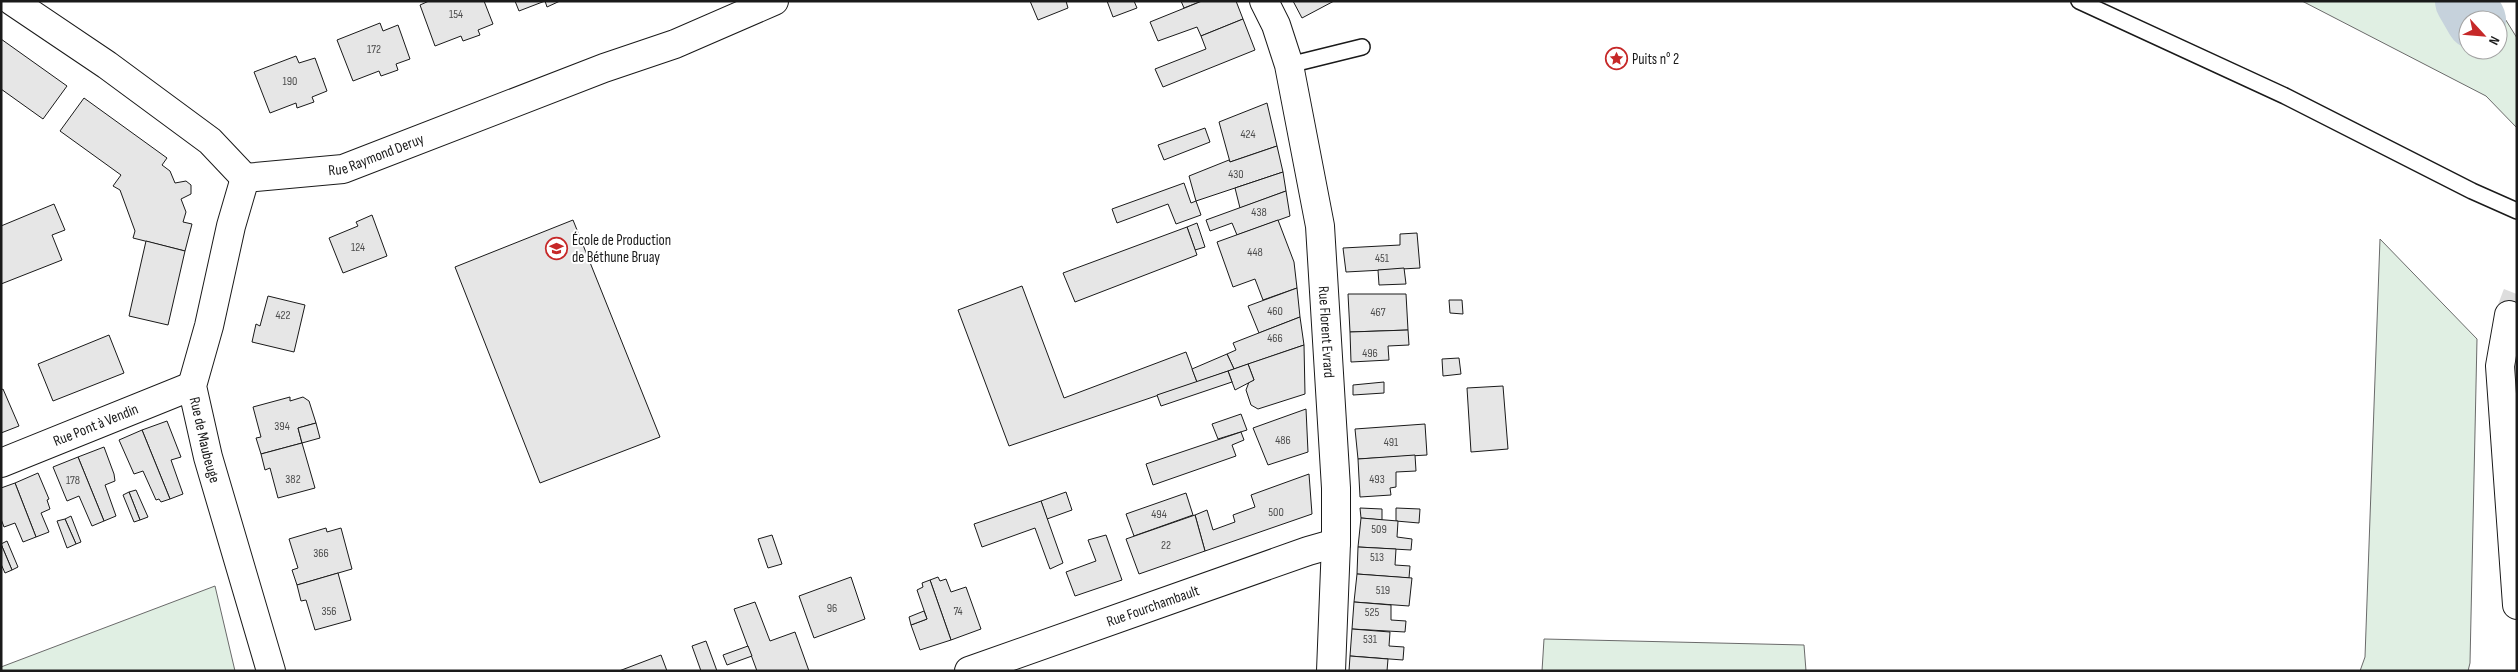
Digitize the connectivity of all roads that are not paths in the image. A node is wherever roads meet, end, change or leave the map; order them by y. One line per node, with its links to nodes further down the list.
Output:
1 (12, 1): 7 (street)
2 (774, 1): 7 (street, Rue Raymond Deruy)
3 (1264, 1): 6 (street, Rue Florent Evrard)
4 (2079, 1): 8 (lane)
5 (1362, 47): 6 (lane)
6 (1289, 65): 12 (street, Rue Florent Evrard)
7 (245, 178): 10 (street, Rue de Maubeuge)
8 (2517, 211)
9 (2509, 315): 13 (street)
10 (192, 386): 11 (street, Rue Pont à Vendin); 14 (street, Rue de Maubeuge)
11 (1, 463)
12 (1336, 543): 15 (street, Rue Fourchambault); 16 (street, Rue Florent Evrard)
13 (2517, 605)
14 (272, 671)
15 (969, 671)
16 (1331, 671)

